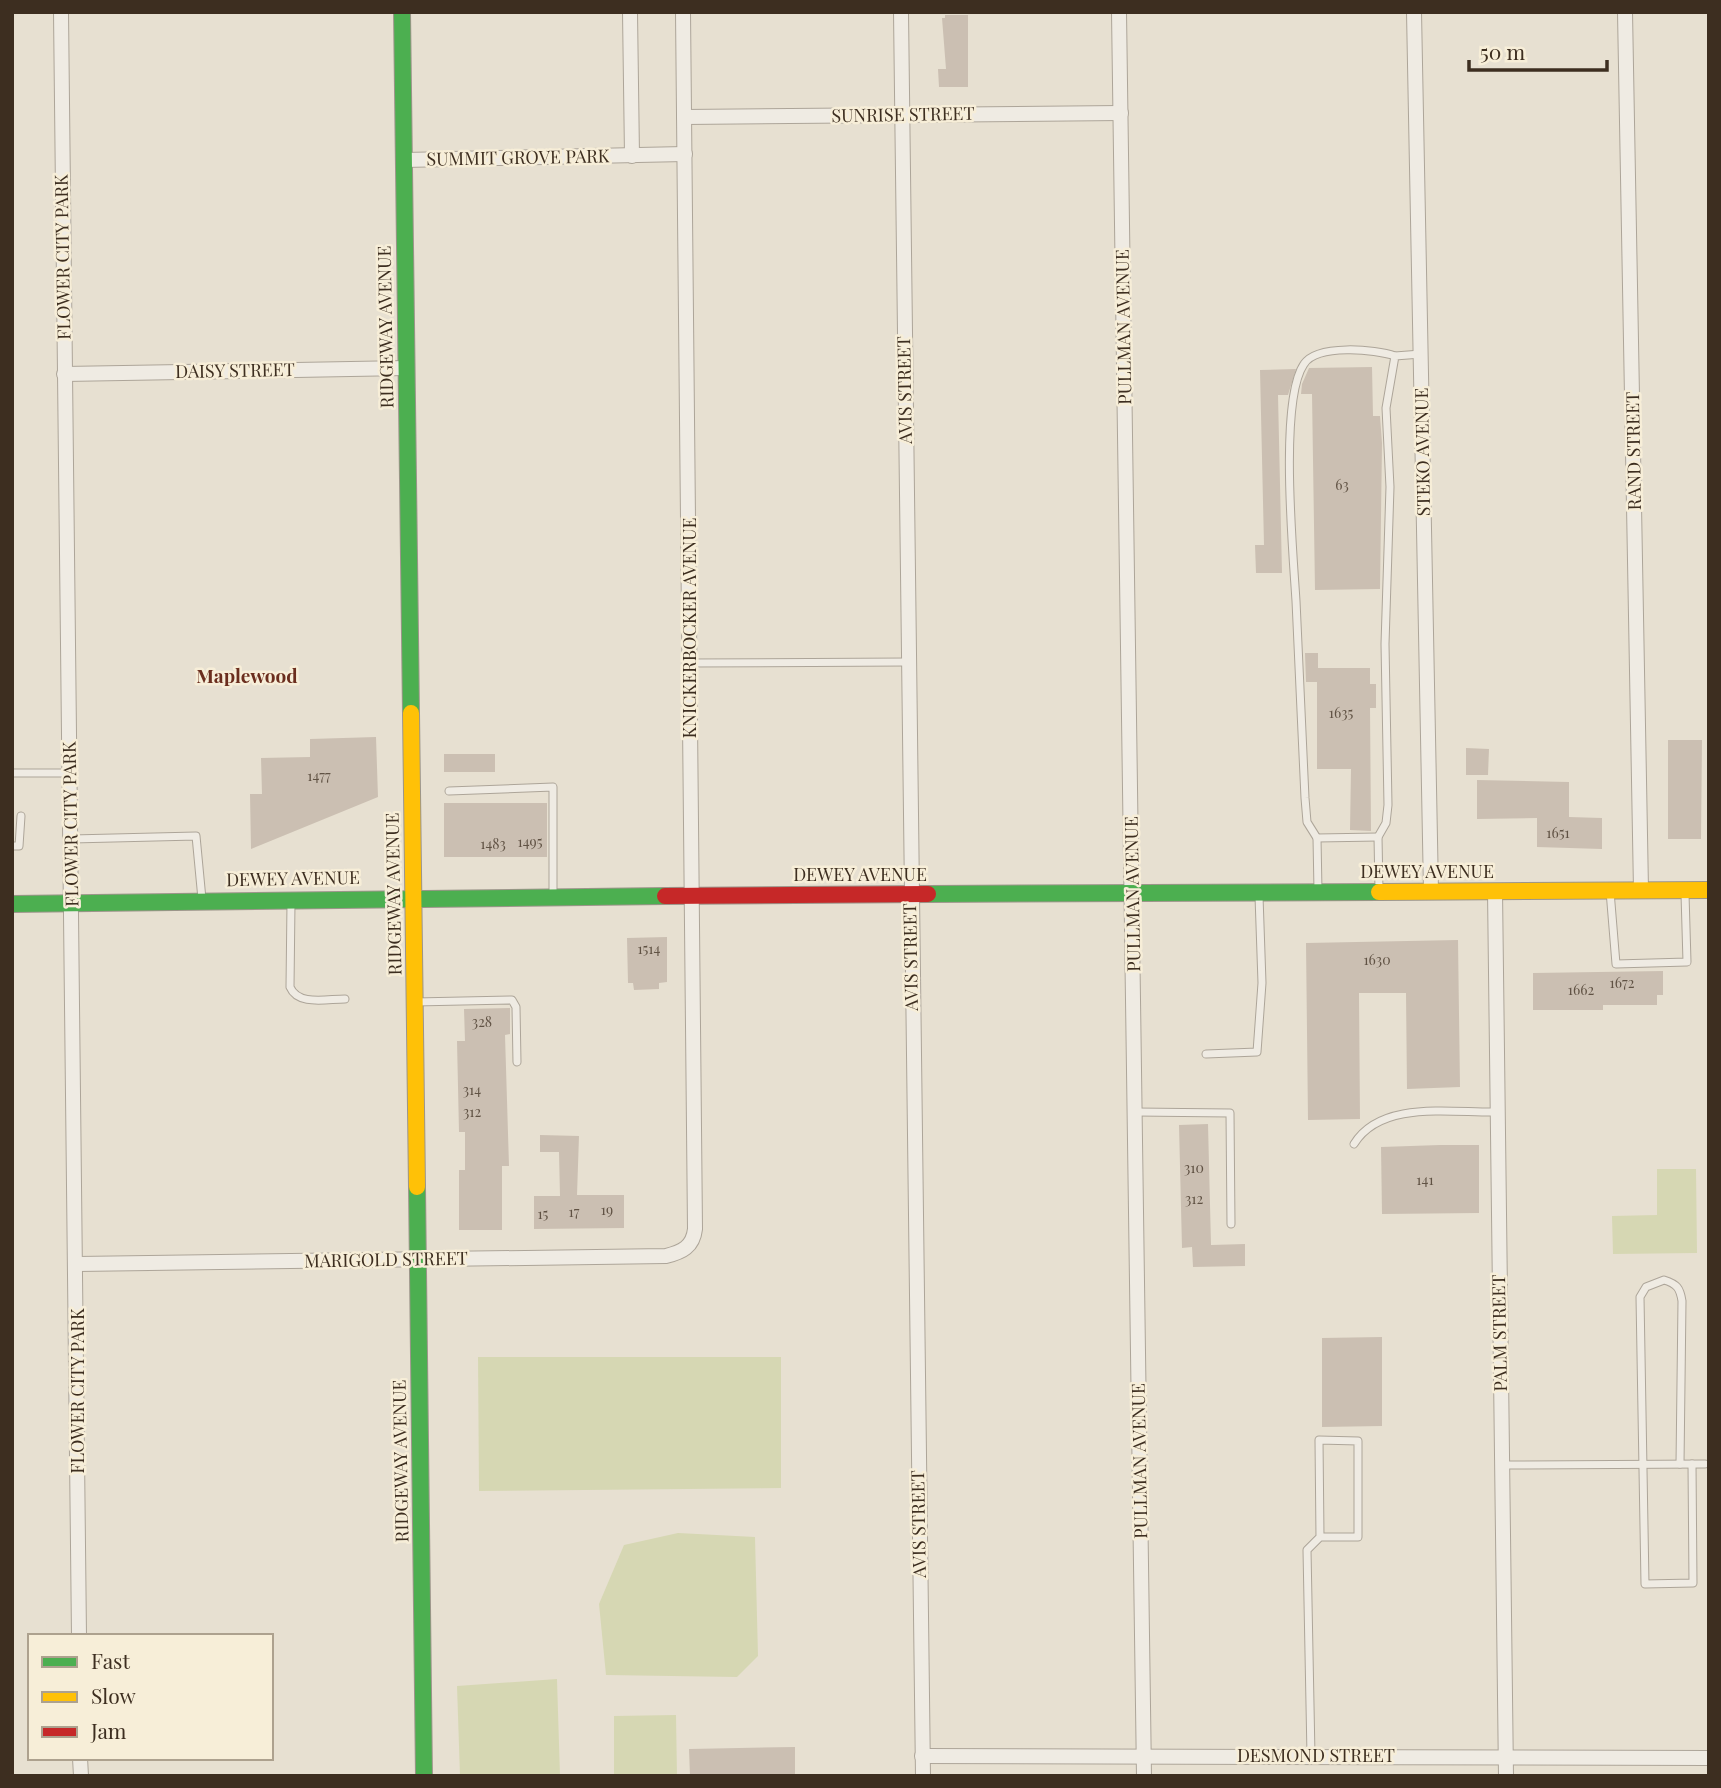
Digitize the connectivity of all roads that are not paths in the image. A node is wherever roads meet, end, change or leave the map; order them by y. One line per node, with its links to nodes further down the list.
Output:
1 (61, 12): 18 (street, FLOWER CITY PARK)
2 (402, 12): 14 (street, RIDGEWAY AVENUE)
3 (630, 12): 13 (street, SUMMIT GROVE PARK)
4 (683, 12): 11 (street, KNICKERBOCKER AVENUE)
5 (901, 12): 10 (street, AVIS STREET)
6 (1119, 12): 9 (street, PULLMAN AVENUE)
7 (1414, 12): 15 (street, STEKO AVENUE)
8 (1625, 12): 30 (street, RAND STREET)
9 (1121, 113): 10 (street, SUNRISE STREET); 36 (street, PULLMAN AVENUE)
10 (902, 115): 11 (street, SUNRISE STREET); 19 (street, AVIS STREET)
11 (684, 117): 12 (street, KNICKERBOCKER AVENUE)
12 (685, 155): 13 (street, SUMMIT GROVE PARK); 20 (street, KNICKERBOCKER AVENUE)
13 (632, 156): 14 (street, SUMMIT GROVE PARK)
14 (404, 160): 17 (street, RIDGEWAY AVENUE)
15 (1421, 354): 16 (lane); 34 (street, STEKO AVENUE)
16 (1395, 356): 25 (lane); 26 (lane)
17 (406, 368): 18 (street, DAISY STREET); 42 (street, RIDGEWAY AVENUE)
18 (64, 374): 21 (street, FLOWER CITY PARK)
19 (908, 662): 20 (lane); 39 (street, AVIS STREET)
20 (690, 663): 40 (street, KNICKERBOCKER AVENUE)
21 (70, 773): 22 (lane); 27 (street, FLOWER CITY PARK)
22 (12, 774)
23 (449, 791): 41 (lane)
24 (21, 816): 28 (lane)
25 (1378, 837): 26 (lane); 33 (lane)
26 (1317, 838): 38 (lane)
27 (72, 839): 44 (lane); 45 (street, FLOWER CITY PARK)
28 (12, 846)
29 (1610, 890): 30 (street, DEWEY AVENUE); 31 (lane); 35 (street, DEWEY AVENUE)
30 (1642, 890): 31 (street, DEWEY AVENUE)
31 (1685, 890): 32 (street, DEWEY AVENUE)
32 (1709, 890)
33 (1379, 891): 34 (street, DEWEY AVENUE); 38 (street, DEWEY AVENUE)
34 (1431, 891): 35 (street, DEWEY AVENUE)
35 (1495, 891): 52 (street, PALM STREET)
36 (1133, 892): 37 (street, DEWEY AVENUE); 39 (street, DEWEY AVENUE); 51 (street, PULLMAN AVENUE)
37 (1258, 892): 38 (street, DEWEY AVENUE); 49 (lane)
38 (1318, 892)
39 (910, 894): 40 (street, DEWEY AVENUE); 65 (street, AVIS STREET)
40 (692, 895): 41 (street, DEWEY AVENUE); 55 (street, KNICKERBOCKER AVENUE)
41 (553, 896): 42 (street, DEWEY AVENUE)
42 (413, 897): 43 (street, DEWEY AVENUE); 48 (street, RIDGEWAY AVENUE)
43 (291, 899): 44 (street, DEWEY AVENUE); 47 (lane)
44 (202, 900): 45 (street, DEWEY AVENUE)
45 (73, 902): 46 (street, DEWEY AVENUE); 57 (street, FLOWER CITY PARK)
46 (12, 904)
47 (345, 999)
48 (414, 1002): 50 (lane); 56 (street, RIDGEWAY AVENUE)
49 (1206, 1054)
50 (517, 1062)
51 (1136, 1112): 54 (lane); 66 (street, PULLMAN AVENUE)
52 (1497, 1112): 53 (lane); 61 (street, PALM STREET)
53 (1354, 1144)
54 (1231, 1224)
55 (691, 1243): 56 (street, MARIGOLD STREET)
56 (418, 1259): 57 (street, MARIGOLD STREET); 70 (street, RIDGEWAY AVENUE)
57 (76, 1264): 64 (street, FLOWER CITY PARK)
58 (1680, 1464): 59 (lane); 62 (lane); 62 (lane)
59 (1692, 1464): 60 (lane); 62 (lane)
60 (1705, 1464)
61 (1502, 1465): 62 (lane); 68 (street, PALM STREET)
62 (1642, 1465)
63 (1320, 1537): 63 (lane); 67 (lane)
64 (79, 1634)
65 (922, 1756): 66 (street, DESMOND STREET); 71 (street, AVIS STREET)
66 (1144, 1756): 67 (street, DESMOND STREET); 72 (street, PULLMAN AVENUE)
67 (1311, 1756): 68 (street, DESMOND STREET)
68 (1505, 1756): 69 (street, DESMOND STREET); 73 (street, PALM STREET)
69 (1709, 1758)
70 (424, 1776)
71 (923, 1776)
72 (1144, 1776)
73 (1506, 1776)

